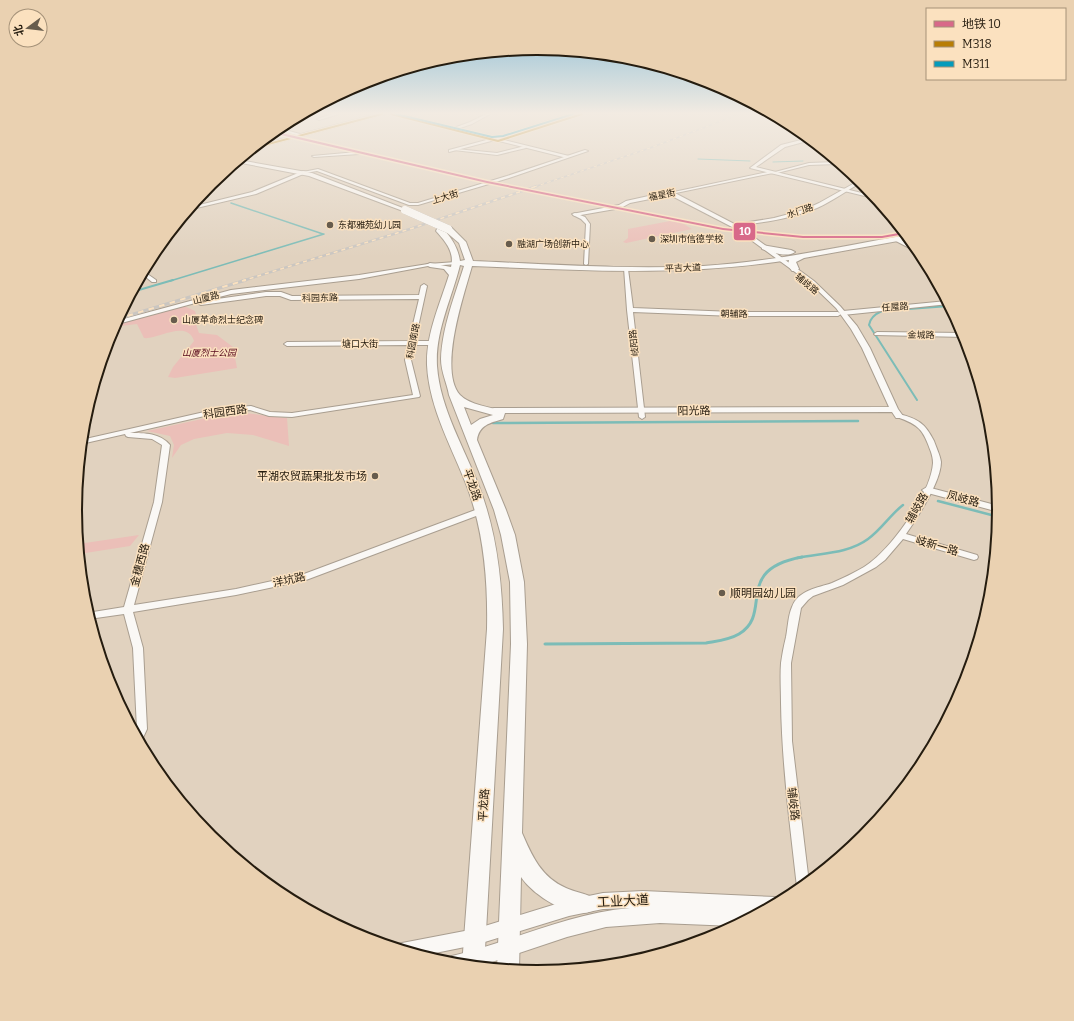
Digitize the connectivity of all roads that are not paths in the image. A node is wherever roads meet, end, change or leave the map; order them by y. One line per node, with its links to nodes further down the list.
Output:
1 (244, 162): 7 (main road)
2 (553, 162): 8 (street, 上大街)
3 (762, 162): 9 (street)
4 (831, 163): 9 (street, 福星街)
5 (241, 165): 10 (main road)
6 (309, 165): 7 (main road); 8 (street)
7 (285, 168): 10 (main road)
8 (317, 170): 10 (street)
9 (775, 172): 12 (street); 13 (street, 福星街)
10 (300, 173): 15 (main road); 16 (main road); 17 (main road)
11 (855, 184): 12 (street, 水门路)
12 (845, 190): 14 (street); 19 (street, 水门路)
13 (669, 193): 18 (street, 福星街); 19 (street); 24 (street, 辅歧路)
14 (865, 195)
15 (202, 203)
16 (198, 207)
17 (401, 212): 31 (main road); 31 (main road, bridge)
18 (575, 214): 28 (street)
19 (733, 225): 24 (street)
20 (899, 234): 25 (main road, 平吉大道)
21 (902, 238): 22 (main road, 平吉大道)
22 (896, 239): 23 (street); 25 (main road, 平吉大道)
23 (907, 246)
24 (763, 247): 25 (main road); 26 (street, 辅歧路); 27 (main road)
25 (800, 254): 26 (main road, 平吉大道); 33 (main road)
26 (776, 257): 27 (main road, 平吉大道); 33 (street, 辅歧路)
27 (753, 261): 28 (main road, 平吉大道); 32 (main road, 平吉大道); 33 (main road)
28 (586, 264): 31 (main road, 平吉大道)
29 (430, 265): 31 (main road); 36 (street, 山厦路)
30 (502, 265): 31 (main road, 平吉大道); 31 (main road); 32 (main road, 平吉大道)
31 (461, 266): 36 (street, 山厦路); 46 (main road, 平龙路); 49 (main road, 平龙路)
32 (626, 269): 41 (street, 岐阳路)
33 (791, 269): 42 (street, 辅歧路)
34 (147, 276): 35 (street)
35 (154, 281)
36 (300, 283): 39 (street, 山厦路)
37 (424, 286): 38 (street, 科园南路)
38 (422, 297): 39 (street, 科园东路); 48 (street, 科园南路)
39 (197, 300): 43 (street, 山厦路)
40 (943, 303): 42 (street, 任屋路)
41 (630, 310): 42 (street, 朝辅路); 53 (street, 岐阳路)
42 (840, 313): 51 (street, 辅歧路)
43 (123, 321)
44 (877, 334): 45 (street, 金城路)
45 (958, 335)
46 (434, 343): 48 (street, 塘口大街); 59 (main road, 平龙路)
47 (287, 344): 48 (street, 塘口大街)
48 (412, 344): 50 (street, 科园南路)
49 (454, 395): 52 (main road); 55 (main road, 平龙路)
50 (417, 396): 54 (street, 科园西路)
51 (892, 412): 53 (street, 阳光路); 57 (street, 辅岐路)
52 (496, 414): 53 (street, 阳光路); 55 (main road)
53 (641, 414)
54 (114, 435): 56 (street, 科园西路); 62 (street, 金穗西路)
55 (471, 440): 65 (main road, 平龙路)
56 (87, 441)
57 (927, 490): 58 (street, 凤岐路); 60 (street, 辅岐路)
58 (992, 507)
59 (481, 511): 62 (street, 洋坑路); 71 (main road, 平龙路)
60 (900, 535): 61 (street, 岐新一路); 66 (street, 辅岐路)
61 (974, 557)
62 (128, 610): 63 (street, 洋坑路); 64 (street)
63 (94, 615)
64 (140, 733)
65 (513, 824): 67 (main road); 70 (main road, 平龙路)
66 (802, 880)
67 (585, 904): 68 (street, 工业大道); 70 (street, 工业大道)
68 (766, 905)
69 (739, 919): 72 (street, 工业大道)
70 (509, 927): 71 (street, 工业大道); 72 (main road, 平龙路)
71 (475, 938): 73 (street, 工业大道); 74 (main road, 平龙路)
72 (509, 948): 75 (street, 工业大道); 76 (main road, 平龙路)
73 (415, 949)
74 (473, 961)
75 (478, 962)
76 (508, 965)

